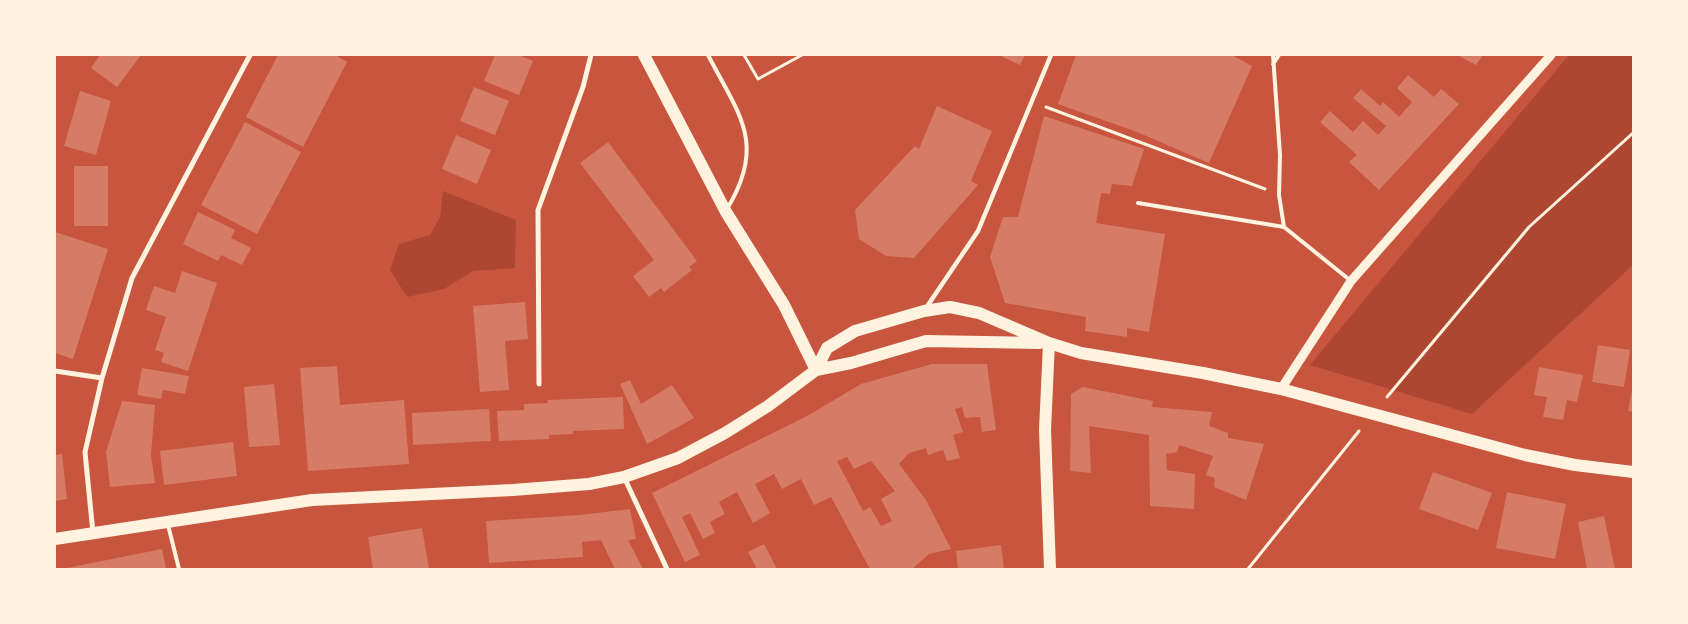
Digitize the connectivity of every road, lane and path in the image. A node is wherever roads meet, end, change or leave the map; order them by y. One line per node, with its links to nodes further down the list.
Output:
1 (250, 55): 23 (street)
2 (591, 55): 24 (street)
3 (644, 55): 16 (main road)
4 (708, 55): 16 (lane)
5 (744, 55): 6 (path)
6 (802, 55)
7 (1051, 55): 12 (street)
8 (1272, 55): 11 (lane)
9 (1279, 55): 11 (lane)
10 (1551, 55): 18 (street)
11 (1273, 64): 14 (lane)
12 (1032, 101): 14 (path); 19 (street)
13 (1633, 133): 26 (path)
14 (1280, 195): 17 (lane)
15 (1138, 203): 17 (lane)
16 (726, 212): 21 (main road)
17 (1284, 227): 18 (lane)
18 (1351, 281): 25 (street)
19 (924, 311): 20 (main road); 21 (main road)
20 (1049, 343): 21 (main road); 25 (main road); 35 (main road)
21 (816, 370): 29 (main road)
22 (55, 371): 23 (street)
23 (102, 378): 31 (street)
24 (539, 384)
25 (1281, 389): 28 (main road)
26 (1382, 404)
27 (1362, 427): 36 (path)
28 (1633, 472)
29 (624, 477): 30 (main road); 34 (street)
30 (166, 521): 31 (main road); 33 (lane)
31 (94, 533): 32 (main road)
32 (55, 539)
33 (179, 569)
34 (667, 569)
35 (1050, 569)
36 (1248, 569)

